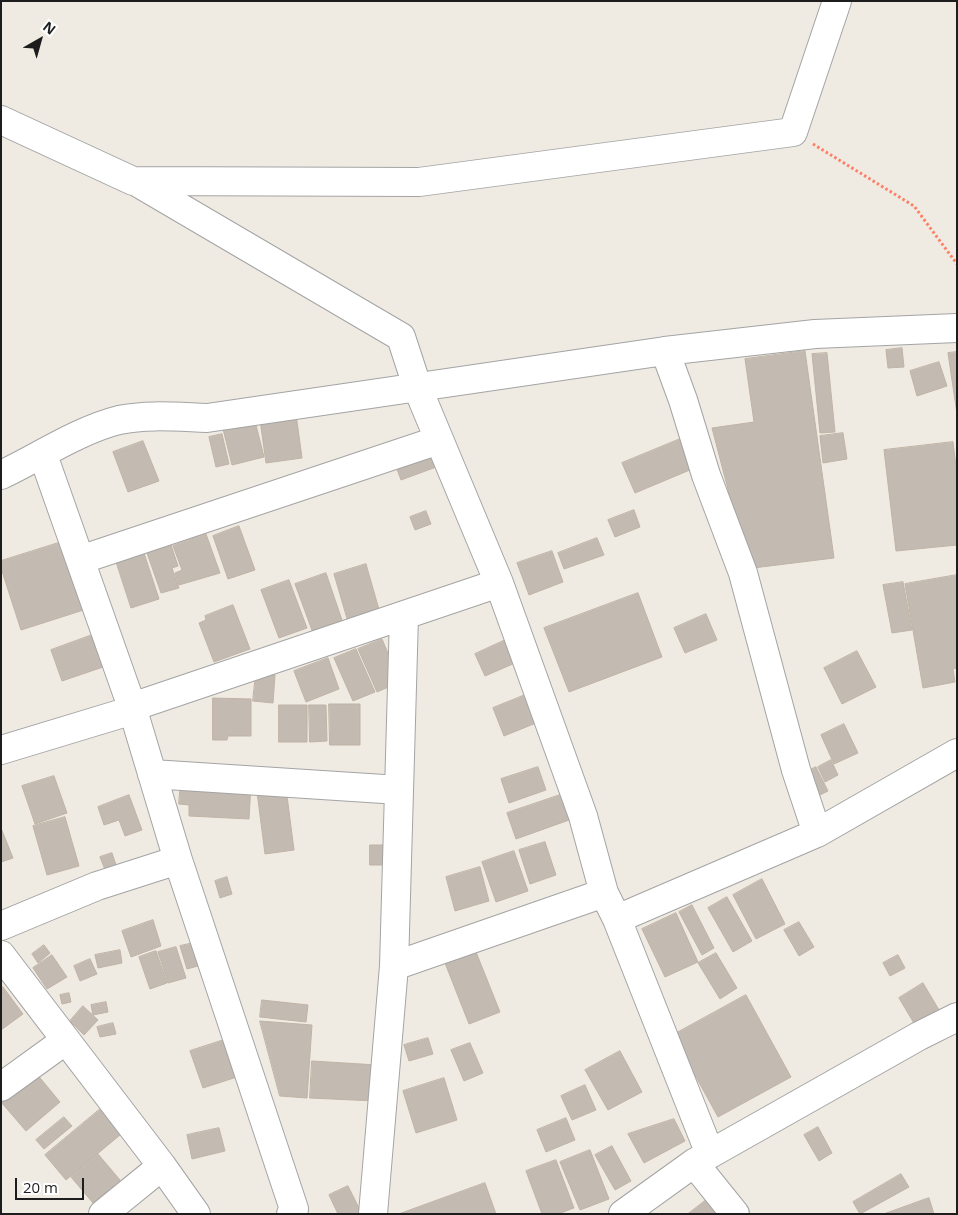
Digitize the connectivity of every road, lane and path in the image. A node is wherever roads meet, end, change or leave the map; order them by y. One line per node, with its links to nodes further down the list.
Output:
1 (838, 1): 3 (street)
2 (1, 120): 4 (street)
3 (793, 132): 4 (street); 5 (path)
4 (133, 181): 8 (street)
5 (957, 264)
6 (957, 328): 7 (street)
7 (665, 351): 8 (street); 20 (street)
8 (418, 389): 9 (street); 10 (street)
9 (439, 440): 12 (street); 13 (street)
10 (43, 455): 11 (street); 12 (street)
11 (1, 475)
12 (80, 560): 15 (street)
13 (499, 583): 14 (street); 22 (street)
14 (404, 616): 15 (street); 19 (street)
15 (132, 707): 16 (street); 18 (street)
16 (1, 750)
17 (957, 754): 20 (street)
18 (152, 774): 19 (street); 21 (street)
19 (399, 790): 26 (street)
20 (817, 833): 23 (street)
21 (178, 860): 24 (street); 32 (street)
22 (604, 893): 23 (street); 26 (street)
23 (617, 919): 30 (street)
24 (1, 926)
25 (1, 955): 28 (street)
26 (394, 966): 35 (street)
27 (957, 1017): 30 (street)
28 (66, 1040): 29 (street); 31 (street)
29 (1, 1086)
30 (702, 1159): 36 (street); 37 (street)
31 (162, 1166): 33 (street); 34 (street)
32 (294, 1212)
33 (103, 1214)
34 (196, 1214)
35 (373, 1214)
36 (623, 1214)
37 (735, 1214)

